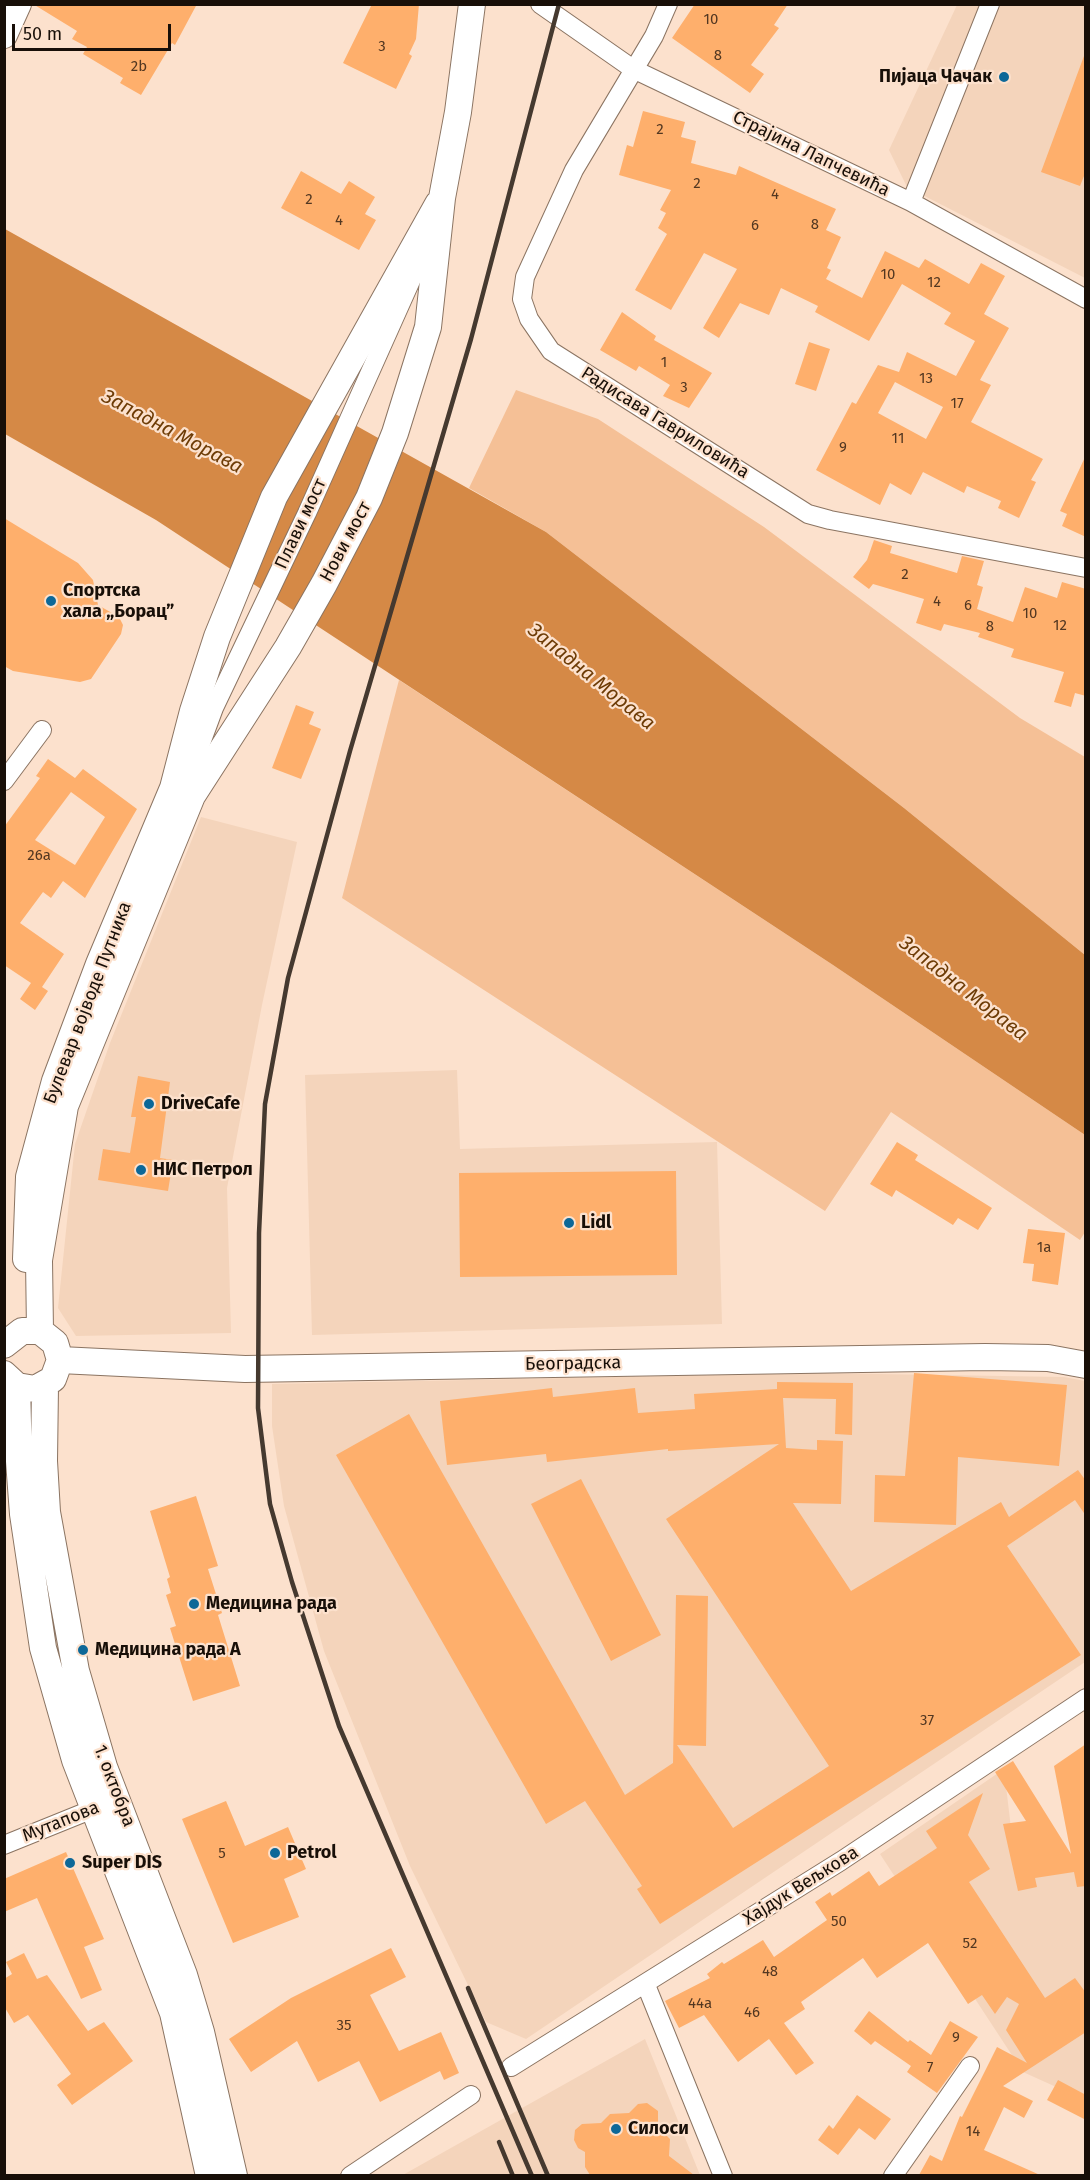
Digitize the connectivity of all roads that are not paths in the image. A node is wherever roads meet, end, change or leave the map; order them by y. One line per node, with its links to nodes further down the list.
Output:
1 (18, 4): 6 (main road)
2 (472, 4): 9 (main road)
3 (540, 4): 7 (street, Страјина Лапчевића)
4 (668, 4): 7 (street, Радисава Гавриловића)
5 (990, 4): 8 (street)
6 (4, 35)
7 (633, 69): 8 (street, Страјина Лапчевића); 11 (street, Радисава Гавриловића)
8 (911, 202): 10 (street, Страјина Лапчевића)
9 (423, 256): 14 (street, Плави мост); 14 (main road); 14 (main road, Нови мост)
10 (1086, 299)
11 (1086, 568)
12 (42, 730): 13 (street)
13 (4, 781)
14 (183, 792): 15 (main road, Булевар војводе Путника)
15 (22, 1336): 16 (main road)
16 (60, 1360): 17 (main road, Београдска); 19 (main road)
17 (1086, 1365)
18 (11, 1380): 19 (main road); 21 (main road, 1. октобра)
19 (45, 1386): 21 (main road, 1. октобра)
20 (1086, 1698): 23 (street, Хајдук Вељкова)
21 (107, 1803): 22 (street, Мутапова); 27 (main road, 1. октобра); 28 (main road, 1. октобра)
22 (4, 1845)
23 (646, 1985): 25 (street, Хајдук Вељкова); 30 (street)
24 (970, 2066): 31 (street)
25 (511, 2067)
26 (471, 2095): 29 (street)
27 (209, 2175)
28 (234, 2175)
29 (350, 2175)
30 (723, 2175)
31 (893, 2175)

